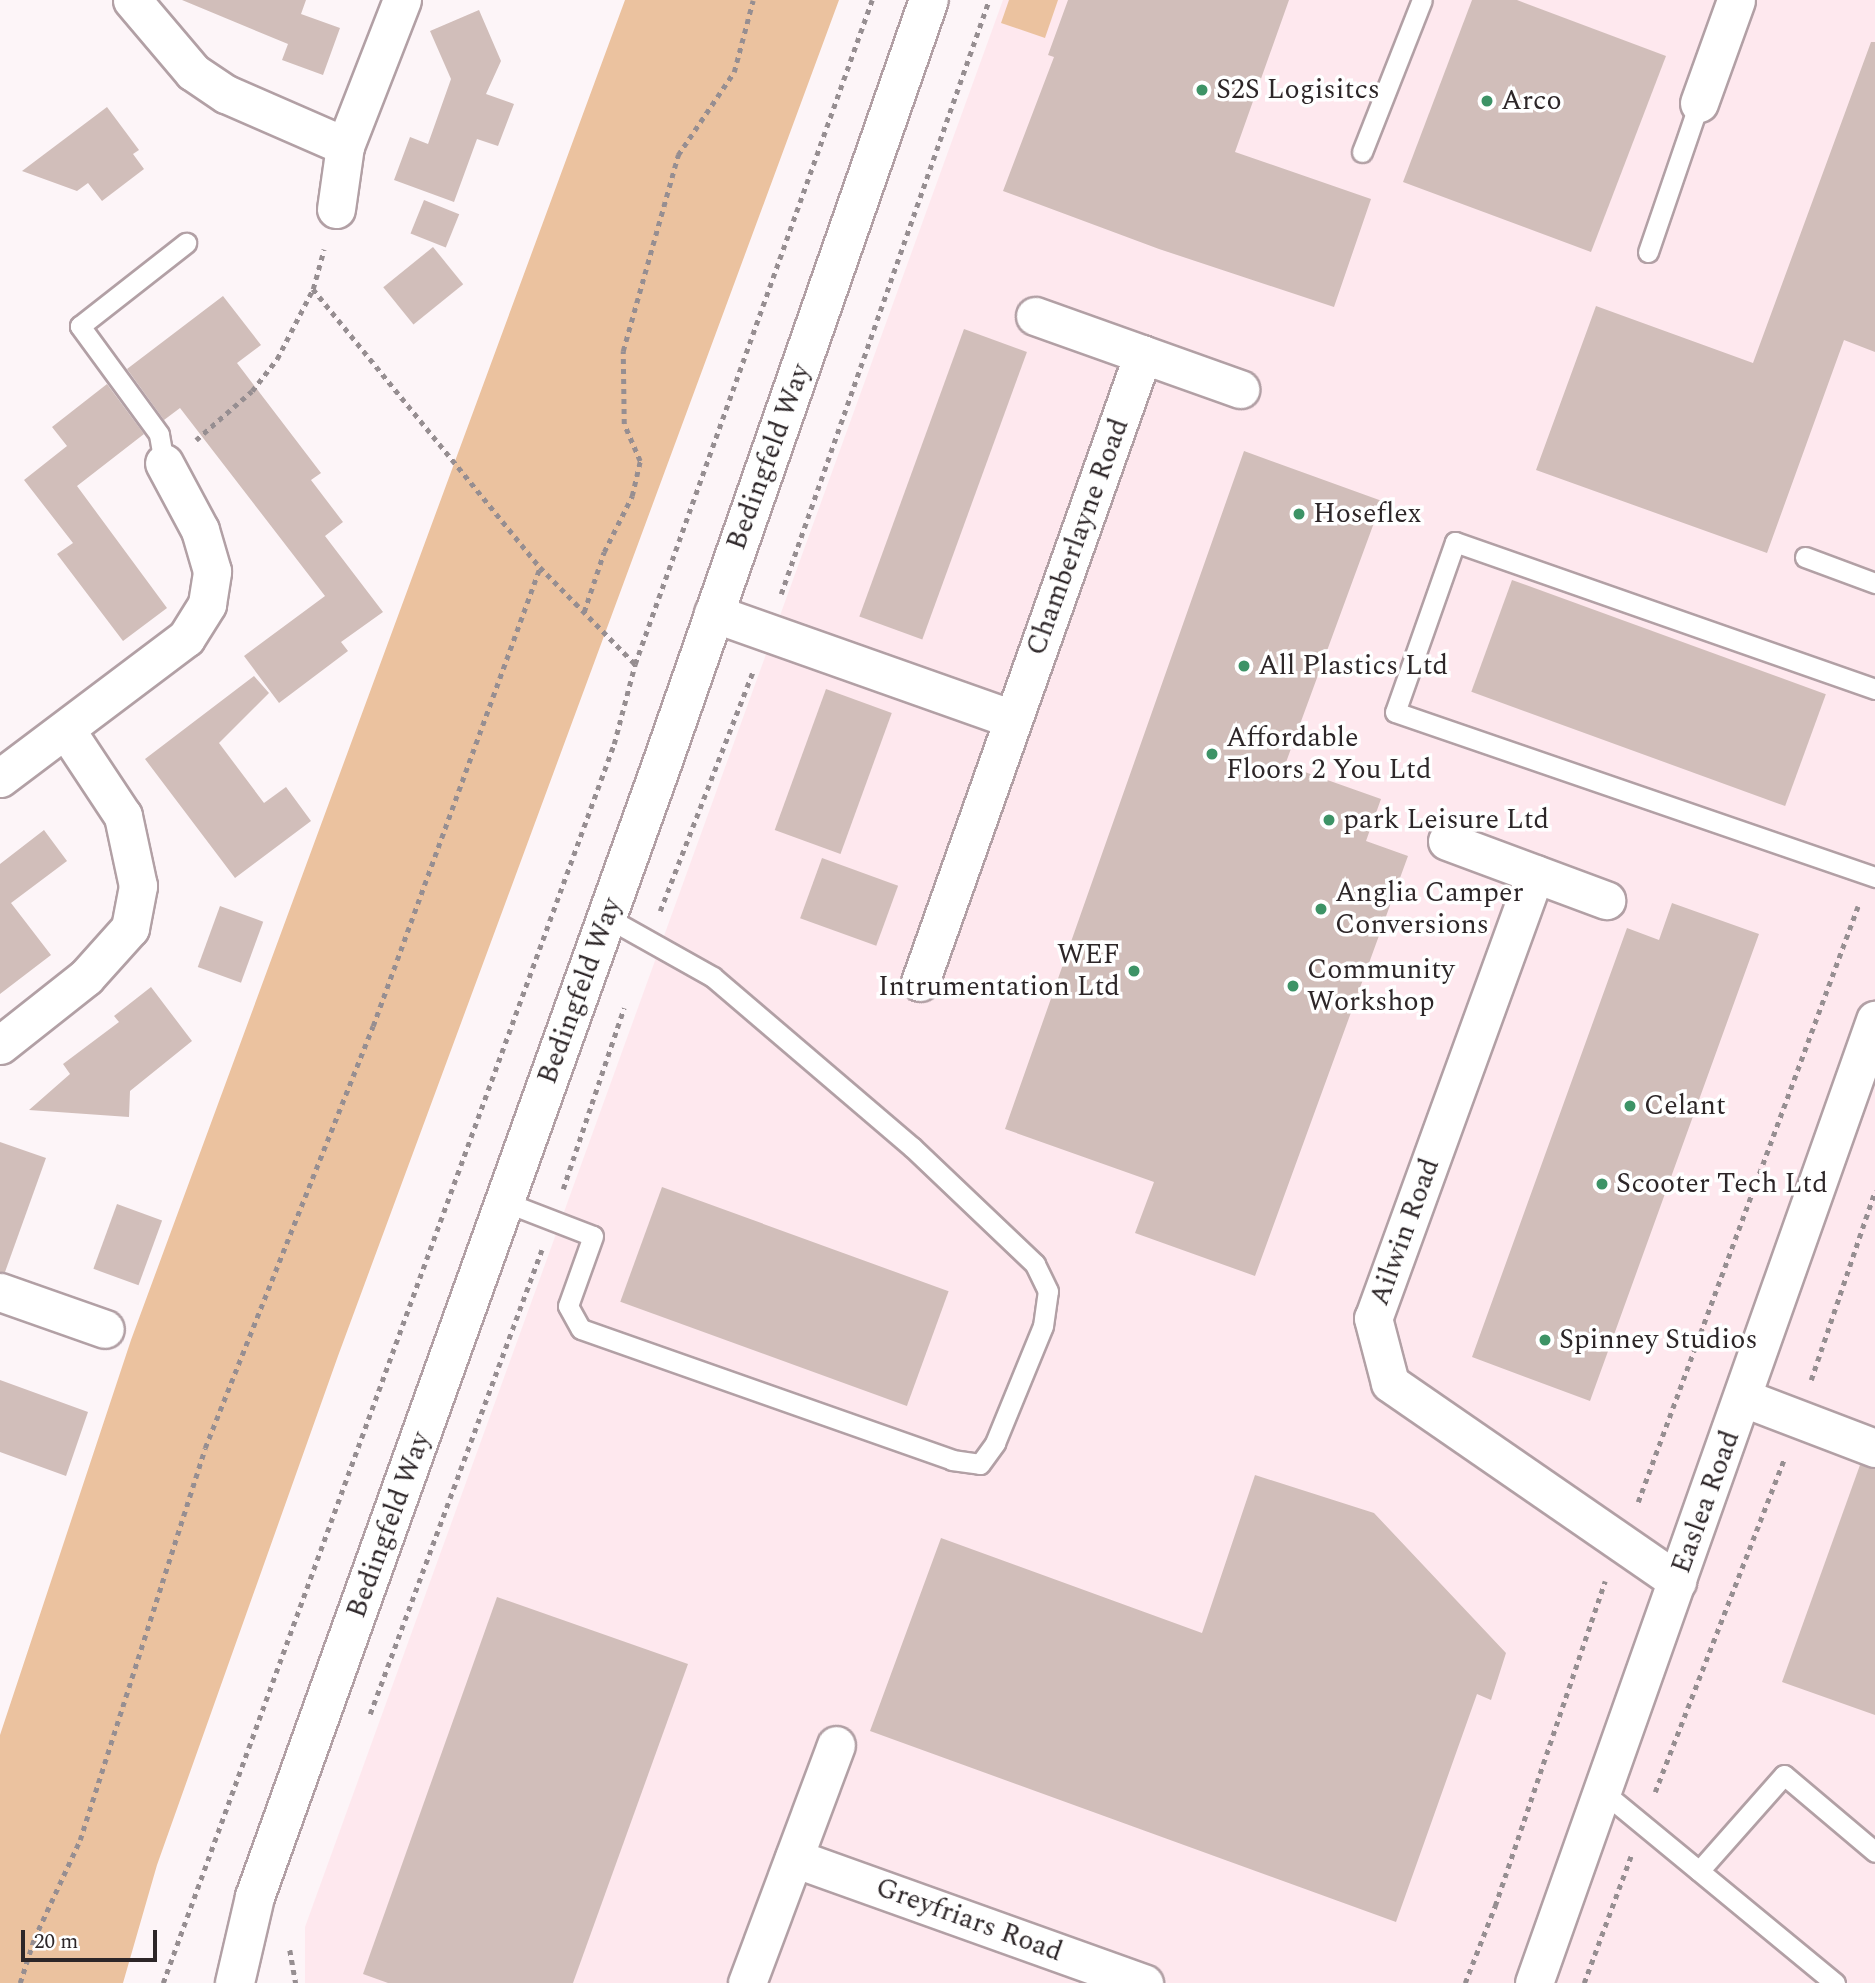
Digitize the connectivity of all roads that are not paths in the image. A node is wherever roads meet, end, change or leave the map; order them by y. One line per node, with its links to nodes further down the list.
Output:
1 (132, 0): 7 (street)
2 (402, 0): 7 (street)
3 (929, 0): 18 (street, Bedingfeld Way)
4 (1422, 0): 8 (lane)
5 (1736, 0): 6 (street)
6 (1699, 103): 11 (lane)
7 (345, 146): 9 (street)
8 (1362, 152)
9 (336, 209)
10 (186, 243): 15 (lane)
11 (1648, 252)
12 (1035, 317): 13 (street)
13 (1143, 354): 14 (street); 20 (street, Chamberlayne Road)
14 (1240, 389)
15 (164, 463): 21 (street)
16 (1805, 557): 17 (lane)
17 (1875, 583)
18 (713, 613): 20 (street); 27 (street, Bedingfeld Way)
19 (1875, 689): 25 (lane)
20 (1012, 719): 28 (street, Chamberlayne Road)
21 (66, 730): 22 (street); 30 (street)
22 (0, 778)
23 (1447, 841): 24 (street)
24 (1535, 874): 26 (street); 36 (street, Ailwin Road)
25 (1872, 876)
26 (1606, 900)
27 (606, 917): 31 (street, Bedingfeld Way); 31 (lane)
28 (920, 982)
29 (1875, 1020): 34 (street, Easlea Road)
30 (0, 1045)
31 (505, 1202): 42 (street, Bedingfeld Way)
32 (0, 1292): 33 (street)
33 (105, 1329)
34 (1744, 1398): 35 (street); 36 (street, Easlea Road)
35 (1875, 1448)
36 (1677, 1581): 38 (street, Easlea Road)
37 (836, 1745): 40 (street)
38 (1602, 1791): 41 (lane); 45 (street, Easlea Road)
39 (1875, 1852): 41 (lane)
40 (794, 1858): 43 (street); 44 (street, Greyfriars Road)
41 (1699, 1871): 46 (lane)
42 (235, 1983)
43 (747, 1983)
44 (1143, 1983)
45 (1534, 1983)
46 (1835, 1983)

